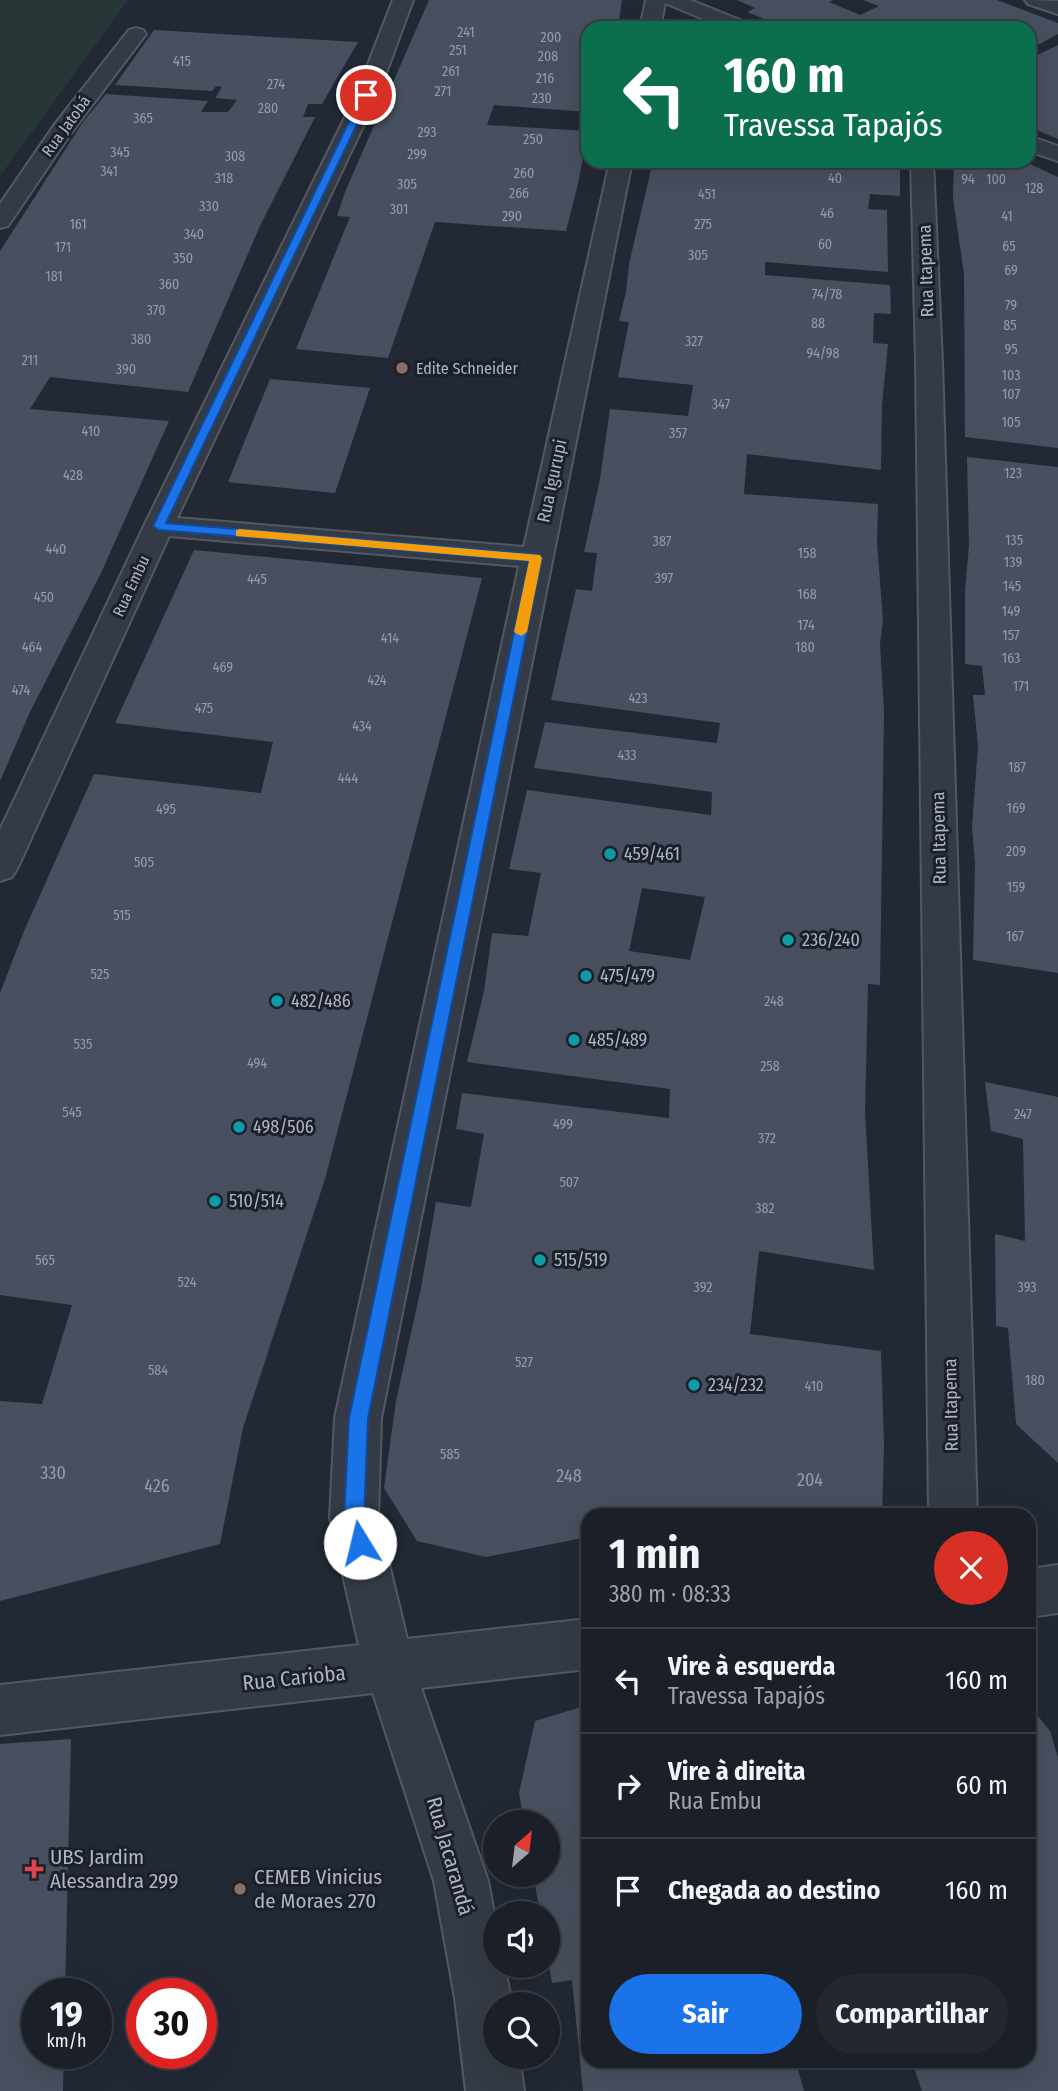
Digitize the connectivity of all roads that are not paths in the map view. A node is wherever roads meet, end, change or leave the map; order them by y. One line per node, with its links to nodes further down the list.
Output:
1 (403, 0): 14 (street, Rua Embu)
2 (656, 0): 6 (street)
3 (673, 0): 7 (street)
4 (1035, 0): 5 (street)
5 (1058, 8)
6 (652, 21)
7 (726, 21)
8 (136, 34): 13 (street, Rua Jatobá)
9 (1036, 146): 10 (street)
10 (1058, 154)
11 (620, 168): 15 (street, Rua Igurupi)
12 (922, 168): 17 (street, Rua Itapema)
13 (0, 221)
14 (159, 526): 15 (street); 16 (street, Rua Embu)
15 (536, 558): 21 (street, Rua Igurupi)
16 (0, 867)
17 (953, 1508)
18 (1058, 1589): 19 (street)
19 (1036, 1592)
20 (581, 1645): 21 (street, Rua Carioba)
21 (389, 1667): 22 (street, Rua Carioba); 23 (street, Rua Jacarandá)
22 (0, 1710)
23 (495, 2091)

